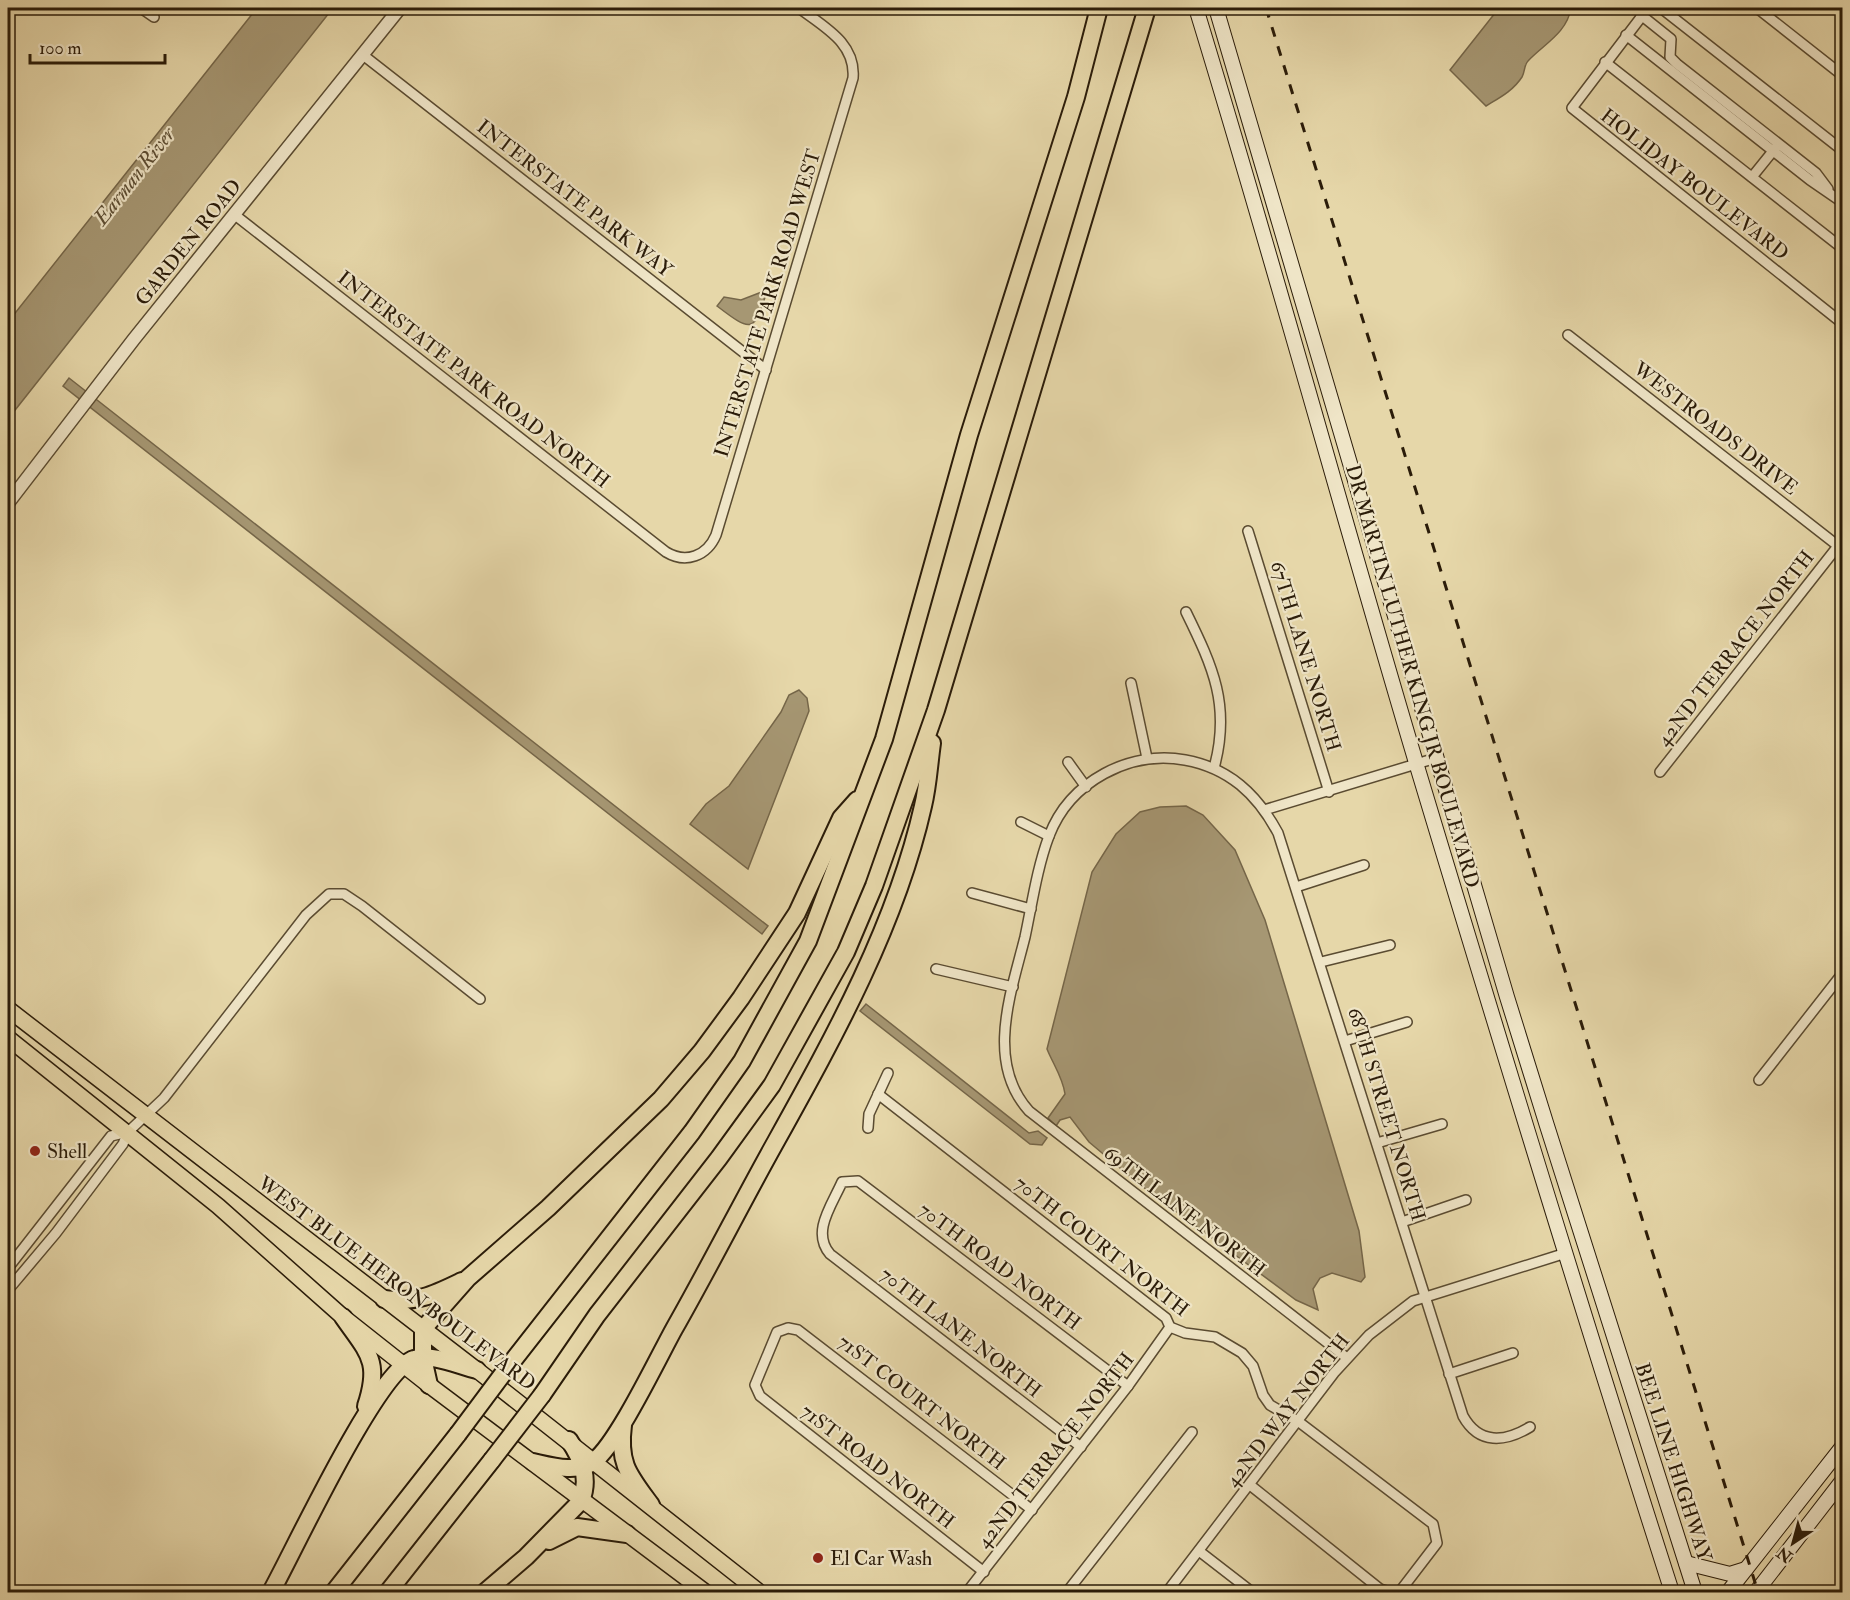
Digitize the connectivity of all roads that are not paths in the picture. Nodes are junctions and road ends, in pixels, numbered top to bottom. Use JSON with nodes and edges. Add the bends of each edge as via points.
{"nodes":[{"id":1,"x":141,"y":8,"type":"edge"},
{"id":2,"x":400,"y":8,"type":"edge"},
{"id":3,"x":799,"y":8,"type":"edge"},
{"id":4,"x":1099,"y":8,"type":"edge"},
{"id":5,"x":1147,"y":8,"type":"edge"},
{"id":6,"x":1196,"y":8,"type":"edge"},
{"id":7,"x":1216,"y":8,"type":"edge"},
{"id":8,"x":1661,"y":8,"type":"edge"},
{"id":9,"x":1757,"y":8,"type":"edge"},
{"id":10,"x":1644,"y":11,"type":"edge"},
{"id":11,"x":154,"y":17,"type":"dead end"},
{"id":12,"x":1202,"y":27,"type":"junction"},
{"id":13,"x":1626,"y":35,"type":"junction"},
{"id":14,"x":363,"y":55,"type":"junction"},
{"id":15,"x":1605,"y":62,"type":"junction"},
{"id":16,"x":1842,"y":75,"type":"edge"},
{"id":17,"x":1259,"y":147,"type":"junction"},
{"id":18,"x":1776,"y":147,"type":"junction"},
{"id":19,"x":1842,"y":150,"type":"edge"},
{"id":20,"x":1752,"y":177,"type":"junction"},
{"id":21,"x":1842,"y":202,"type":"edge"},
{"id":22,"x":235,"y":215,"type":"junction"},
{"id":23,"x":1842,"y":248,"type":"edge"},
{"id":24,"x":1841,"y":318,"type":"edge"},
{"id":25,"x":1568,"y":335,"type":"dead end"},
{"id":26,"x":766,"y":370,"type":"junction"},
{"id":27,"x":8,"y":503,"type":"edge"},
{"id":28,"x":1248,"y":531,"type":"dead end"},
{"id":29,"x":1840,"y":548,"type":"edge"},
{"id":30,"x":695,"y":556,"type":"joint"},
{"id":31,"x":1186,"y":612,"type":"dead end"},
{"id":32,"x":1131,"y":683,"type":"dead end"},
{"id":33,"x":936,"y":710,"type":"junction"},
{"id":34,"x":1147,"y":758,"type":"junction"},
{"id":35,"x":1436,"y":758,"type":"junction"},
{"id":36,"x":1068,"y":762,"type":"dead end"},
{"id":37,"x":1417,"y":765,"type":"junction"},
{"id":38,"x":1214,"y":768,"type":"junction"},
{"id":39,"x":1660,"y":772,"type":"dead end"},
{"id":40,"x":1086,"y":787,"type":"junction"},
{"id":41,"x":864,"y":792,"type":"junction"},
{"id":42,"x":1329,"y":792,"type":"junction"},
{"id":43,"x":1264,"y":810,"type":"junction"},
{"id":44,"x":1021,"y":822,"type":"dead end"},
{"id":45,"x":1049,"y":836,"type":"junction"},
{"id":46,"x":1364,"y":865,"type":"dead end"},
{"id":47,"x":1296,"y":887,"type":"junction"},
{"id":48,"x":972,"y":893,"type":"dead end"},
{"id":49,"x":1031,"y":909,"type":"junction"},
{"id":50,"x":1390,"y":945,"type":"dead end"},
{"id":51,"x":1321,"y":962,"type":"junction"},
{"id":52,"x":936,"y":969,"type":"dead end"},
{"id":53,"x":1842,"y":974,"type":"edge"},
{"id":54,"x":1013,"y":987,"type":"junction"},
{"id":55,"x":480,"y":999,"type":"dead end"},
{"id":56,"x":8,"y":1010,"type":"edge"},
{"id":57,"x":1407,"y":1022,"type":"dead end"},
{"id":58,"x":8,"y":1038,"type":"edge"},
{"id":59,"x":1345,"y":1041,"type":"junction"},
{"id":60,"x":888,"y":1073,"type":"dead end"},
{"id":61,"x":1759,"y":1080,"type":"dead end"},
{"id":62,"x":1010,"y":1083,"type":"joint"},
{"id":63,"x":878,"y":1094,"type":"junction"},
{"id":64,"x":145,"y":1117,"type":"junction"},
{"id":65,"x":1442,"y":1124,"type":"dead end"},
{"id":66,"x":868,"y":1128,"type":"dead end"},
{"id":67,"x":128,"y":1132,"type":"junction"},
{"id":68,"x":1377,"y":1143,"type":"junction"},
{"id":69,"x":1466,"y":1200,"type":"dead end"},
{"id":70,"x":1402,"y":1222,"type":"junction"},
{"id":71,"x":823,"y":1243,"type":"joint"},
{"id":72,"x":1566,"y":1253,"type":"junction"},
{"id":73,"x":8,"y":1268,"type":"edge"},
{"id":74,"x":468,"y":1278,"type":"junction"},
{"id":75,"x":8,"y":1290,"type":"edge"},
{"id":76,"x":1425,"y":1297,"type":"junction"},
{"id":77,"x":384,"y":1299,"type":"junction"},
{"id":78,"x":343,"y":1317,"type":"junction"},
{"id":79,"x":1170,"y":1327,"type":"junction"},
{"id":80,"x":423,"y":1329,"type":"junction"},
{"id":81,"x":1615,"y":1343,"type":"joint"},
{"id":82,"x":1513,"y":1353,"type":"dead end"},
{"id":83,"x":423,"y":1358,"type":"junction"},
{"id":84,"x":1347,"y":1358,"type":"junction"},
{"id":85,"x":403,"y":1366,"type":"junction"},
{"id":86,"x":477,"y":1370,"type":"junction"},
{"id":87,"x":1449,"y":1374,"type":"junction"},
{"id":88,"x":429,"y":1384,"type":"junction"},
{"id":89,"x":755,"y":1385,"type":"joint"},
{"id":90,"x":1128,"y":1386,"type":"junction"},
{"id":91,"x":624,"y":1419,"type":"junction"},
{"id":92,"x":1299,"y":1422,"type":"junction"},
{"id":93,"x":1530,"y":1427,"type":"dead end"},
{"id":94,"x":357,"y":1432,"type":"junction"},
{"id":95,"x":1192,"y":1432,"type":"dead end"},
{"id":96,"x":569,"y":1440,"type":"joint"},
{"id":97,"x":1842,"y":1447,"type":"edge"},
{"id":98,"x":1081,"y":1448,"type":"junction"},
{"id":99,"x":532,"y":1462,"type":"junction"},
{"id":100,"x":589,"y":1464,"type":"junction"},
{"id":101,"x":1842,"y":1481,"type":"edge"},
{"id":102,"x":1250,"y":1485,"type":"junction"},
{"id":103,"x":581,"y":1501,"type":"junction"},
{"id":104,"x":651,"y":1505,"type":"junction"},
{"id":105,"x":1032,"y":1510,"type":"junction"},
{"id":106,"x":627,"y":1534,"type":"junction"},
{"id":107,"x":1199,"y":1551,"type":"junction"},
{"id":108,"x":526,"y":1557,"type":"junction"},
{"id":109,"x":1686,"y":1563,"type":"junction"},
{"id":110,"x":1746,"y":1569,"type":"junction"},
{"id":111,"x":984,"y":1572,"type":"junction"},
{"id":112,"x":8,"y":1588,"type":"edge"},
{"id":113,"x":14,"y":1593,"type":"edge"},
{"id":114,"x":271,"y":1593,"type":"edge"},
{"id":115,"x":334,"y":1593,"type":"edge"},
{"id":116,"x":388,"y":1593,"type":"edge"},
{"id":117,"x":485,"y":1593,"type":"edge"},
{"id":118,"x":705,"y":1593,"type":"edge"},
{"id":119,"x":759,"y":1593,"type":"edge"},
{"id":120,"x":967,"y":1593,"type":"edge"},
{"id":121,"x":1067,"y":1593,"type":"edge"},
{"id":122,"x":1167,"y":1593,"type":"edge"},
{"id":123,"x":1252,"y":1593,"type":"edge"},
{"id":124,"x":1391,"y":1593,"type":"edge"},
{"id":125,"x":1672,"y":1593,"type":"edge"},
{"id":126,"x":1695,"y":1593,"type":"edge"},
{"id":127,"x":1728,"y":1593,"type":"edge"},
{"id":128,"x":1756,"y":1593,"type":"edge"}],
"edges":[{"from":1,"to":11,"type":"street"},
{"from":2,"to":14,"type":"street","name":"GARDEN ROAD"},
{"from":3,"to":26,"type":"street","name":"INTERSTATE PARK ROAD WEST","via":[[837,37],[848,51],[853,78]]},
{"from":4,"to":41,"type":"highway","via":[[1076,97],[969,435],[884,739]]},
{"from":5,"to":33,"type":"highway"},
{"from":6,"to":12,"type":"main road","name":"DR MARTIN LUTHER KING JR BOULEVARD"},
{"from":7,"to":17,"type":"main road","name":"DR MARTIN LUTHER KING JR BOULEVARD"},
{"from":8,"to":19,"type":"street"},
{"from":9,"to":16,"type":"street"},
{"from":10,"to":13,"type":"street"},
{"from":10,"to":18,"type":"street","via":[[1671,39],[1670,57]]},
{"from":12,"to":17,"type":"main road","via":[[1217,45],[1244,139]]},
{"from":12,"to":37,"type":"main road","name":"DR MARTIN LUTHER KING JR BOULEVARD"},
{"from":13,"to":15,"type":"street"},
{"from":13,"to":18,"type":"street"},
{"from":14,"to":22,"type":"street","name":"GARDEN ROAD"},
{"from":14,"to":26,"type":"street","name":"INTERSTATE PARK WAY"},
{"from":15,"to":20,"type":"street"},
{"from":15,"to":24,"type":"street","name":"HOLIDAY BOULEVARD","via":[[1577,98],[1572,108],[1576,114]]},
{"from":17,"to":35,"type":"main road","name":"DR MARTIN LUTHER KING JR BOULEVARD"},
{"from":18,"to":20,"type":"street"},
{"from":18,"to":21,"type":"street"},
{"from":20,"to":23,"type":"street"},
{"from":22,"to":27,"type":"street","name":"GARDEN ROAD"},
{"from":22,"to":30,"type":"street","name":"INTERSTATE PARK ROAD NORTH","via":[[666,552],[677,557]]},
{"from":25,"to":29,"type":"street","name":"WESTROADS DRIVE"},
{"from":26,"to":30,"type":"street","name":"INTERSTATE PARK ROAD WEST","via":[[716,535],[706,550]]},
{"from":28,"to":42,"type":"street","name":"67TH LANE NORTH"},
{"from":29,"to":39,"type":"street","name":"42ND TERRACE NORTH"},
{"from":31,"to":38,"type":"street","via":[[1218,694],[1222,734]]},
{"from":32,"to":34,"type":"street"},
{"from":33,"to":91,"type":"highway","via":[[923,806],[895,896],[858,986],[819,1065]]},
{"from":33,"to":116,"type":"highway","bridge":true,"via":[[874,886],[846,952],[772,1084],[597,1315],[542,1395]]},
{"from":34,"to":38,"type":"street","name":"68TH STREET NORTH","via":[[1176,758]]},
{"from":34,"to":40,"type":"street","name":"68TH STREET NORTH","via":[[1119,765]]},
{"from":35,"to":37,"type":"street"},
{"from":35,"to":81,"type":"main road","name":"DR MARTIN LUTHER KING JR BOULEVARD"},
{"from":36,"to":40,"type":"street"},
{"from":37,"to":42,"type":"street"},
{"from":37,"to":72,"type":"main road","name":"DR MARTIN LUTHER KING JR BOULEVARD"},
{"from":38,"to":43,"type":"street","name":"68TH STREET NORTH","via":[[1236,779]]},
{"from":40,"to":45,"type":"street","name":"68TH STREET NORTH","via":[[1063,812]]},
{"from":41,"to":74,"type":"highway","via":[[841,818],[796,913],[702,1052],[661,1099],[548,1208]]},
{"from":41,"to":115,"type":"highway","bridge":true,"via":[[808,941],[742,1060],[692,1132]]},
{"from":42,"to":43,"type":"street"},
{"from":43,"to":47,"type":"street","name":"68TH STREET NORTH","via":[[1278,833]]},
{"from":44,"to":45,"type":"street"},
{"from":45,"to":49,"type":"street","name":"68TH STREET NORTH"},
{"from":46,"to":47,"type":"street"},
{"from":47,"to":51,"type":"street","name":"68TH STREET NORTH"},
{"from":48,"to":49,"type":"street"},
{"from":49,"to":54,"type":"street","name":"68TH STREET NORTH"},
{"from":50,"to":51,"type":"street"},
{"from":51,"to":59,"type":"street","name":"68TH STREET NORTH"},
{"from":52,"to":54,"type":"street"},
{"from":53,"to":61,"type":"street"},
{"from":54,"to":62,"type":"street","name":"68TH STREET NORTH","via":[[1004,1046]]},
{"from":55,"to":64,"type":"street","via":[[362,906],[344,894],[329,894],[306,915],[164,1098]]},
{"from":56,"to":64,"type":"main road","name":"WEST BLUE HERON BOULEVARD"},
{"from":57,"to":59,"type":"street"},
{"from":58,"to":67,"type":"main road"},
{"from":59,"to":68,"type":"street","name":"68TH STREET NORTH"},
{"from":60,"to":63,"type":"street"},
{"from":62,"to":84,"type":"street","name":"69TH LANE NORTH","via":[[1036,1117]]},
{"from":63,"to":66,"type":"street"},
{"from":63,"to":79,"type":"street","name":"70TH COURT NORTH","via":[[1166,1318]]},
{"from":64,"to":67,"type":"street"},
{"from":64,"to":77,"type":"main road","name":"WEST BLUE HERON BOULEVARD"},
{"from":65,"to":68,"type":"street"},
{"from":67,"to":73,"type":"street","via":[[111,1136]]},
{"from":67,"to":75,"type":"street","via":[[56,1233]]},
{"from":67,"to":78,"type":"main road"},
{"from":68,"to":70,"type":"street","name":"68TH STREET NORTH"},
{"from":69,"to":70,"type":"street"},
{"from":70,"to":76,"type":"street","name":"68TH STREET NORTH"},
{"from":71,"to":90,"type":"street","name":"70TH ROAD NORTH","via":[[822,1226],[842,1182],[858,1181]]},
{"from":71,"to":98,"type":"street","name":"70TH LANE NORTH","via":[[831,1254]]},
{"from":72,"to":76,"type":"street","name":"42ND WAY NORTH"},
{"from":72,"to":125,"type":"main road","name":"DR MARTIN LUTHER KING JR BOULEVARD"},
{"from":74,"to":77,"type":"highway","via":[[428,1297],[412,1301]]},
{"from":74,"to":80,"type":"highway"},
{"from":76,"to":84,"type":"street","name":"42ND WAY NORTH","via":[[1389,1317]]},
{"from":76,"to":87,"type":"street","name":"68TH STREET NORTH"},
{"from":77,"to":80,"type":"main road","name":"WEST BLUE HERON BOULEVARD"},
{"from":78,"to":85,"type":"main road"},
{"from":78,"to":94,"type":"highway","via":[[374,1367]]},
{"from":79,"to":90,"type":"street","name":"42ND TERRACE NORTH"},
{"from":79,"to":92,"type":"street","name":"70TH COURT NORTH","via":[[1215,1337],[1242,1353],[1253,1366],[1270,1405]]},
{"from":80,"to":83,"type":"highway"},
{"from":80,"to":86,"type":"main road","name":"WEST BLUE HERON BOULEVARD"},
{"from":81,"to":109,"type":"main road","name":"BEE LINE HIGHWAY"},
{"from":82,"to":87,"type":"street"},
{"from":83,"to":85,"type":"highway","via":[[412,1359]]},
{"from":83,"to":86,"type":"highway"},
{"from":83,"to":88,"type":"highway"},
{"from":84,"to":92,"type":"street","name":"42ND WAY NORTH"},
{"from":85,"to":88,"type":"main road"},
{"from":85,"to":94,"type":"highway","via":[[386,1384]]},
{"from":86,"to":96,"type":"main road","name":"WEST BLUE HERON BOULEVARD"},
{"from":87,"to":93,"type":"street","name":"68TH STREET NORTH","via":[[1463,1416],[1473,1430],[1498,1439],[1512,1437]]},
{"from":88,"to":99,"type":"main road"},
{"from":89,"to":105,"type":"street","name":"71ST COURT NORTH","via":[[777,1332],[798,1330]]},
{"from":89,"to":111,"type":"street","name":"71ST ROAD NORTH","via":[[760,1396]]},
{"from":90,"to":98,"type":"street","name":"42ND TERRACE NORTH"},
{"from":91,"to":100,"type":"highway"},
{"from":91,"to":104,"type":"highway","via":[[620,1449]]},
{"from":92,"to":102,"type":"street","name":"42ND WAY NORTH"},
{"from":92,"to":124,"type":"street","name":"70TH COURT NORTH","via":[[1436,1530],[1437,1544],[1401,1590]]},
{"from":94,"to":114,"type":"highway"},
{"from":95,"to":121,"type":"street"},
{"from":96,"to":100,"type":"highway"},
{"from":97,"to":110,"type":"main road"},
{"from":98,"to":105,"type":"street","name":"42ND TERRACE NORTH"},
{"from":99,"to":100,"type":"highway","via":[[557,1468]]},
{"from":99,"to":103,"type":"main road"},
{"from":100,"to":103,"type":"highway"},
{"from":100,"to":104,"type":"main road"},
{"from":101,"to":128,"type":"main road"},
{"from":102,"to":107,"type":"street","name":"42ND WAY NORTH"},
{"from":102,"to":124,"type":"street","via":[[1380,1589]]},
{"from":103,"to":106,"type":"main road"},
{"from":103,"to":108,"type":"highway"},
{"from":104,"to":119,"type":"main road"},
{"from":105,"to":111,"type":"street","name":"42ND TERRACE NORTH"},
{"from":106,"to":108,"type":"highway","via":[[578,1527],[556,1536]]},
{"from":106,"to":118,"type":"main road"},
{"from":107,"to":122,"type":"street","name":"42ND WAY NORTH"},
{"from":107,"to":123,"type":"street"},
{"from":108,"to":117,"type":"highway"},
{"from":109,"to":110,"type":"main road","via":[[1730,1574]]},
{"from":109,"to":126,"type":"main road","name":"BEE LINE HIGHWAY"},
{"from":110,"to":127,"type":"main road"},
{"from":111,"to":120,"type":"street","name":"42ND TERRACE NORTH"},
{"from":112,"to":113,"type":"street"}]}
